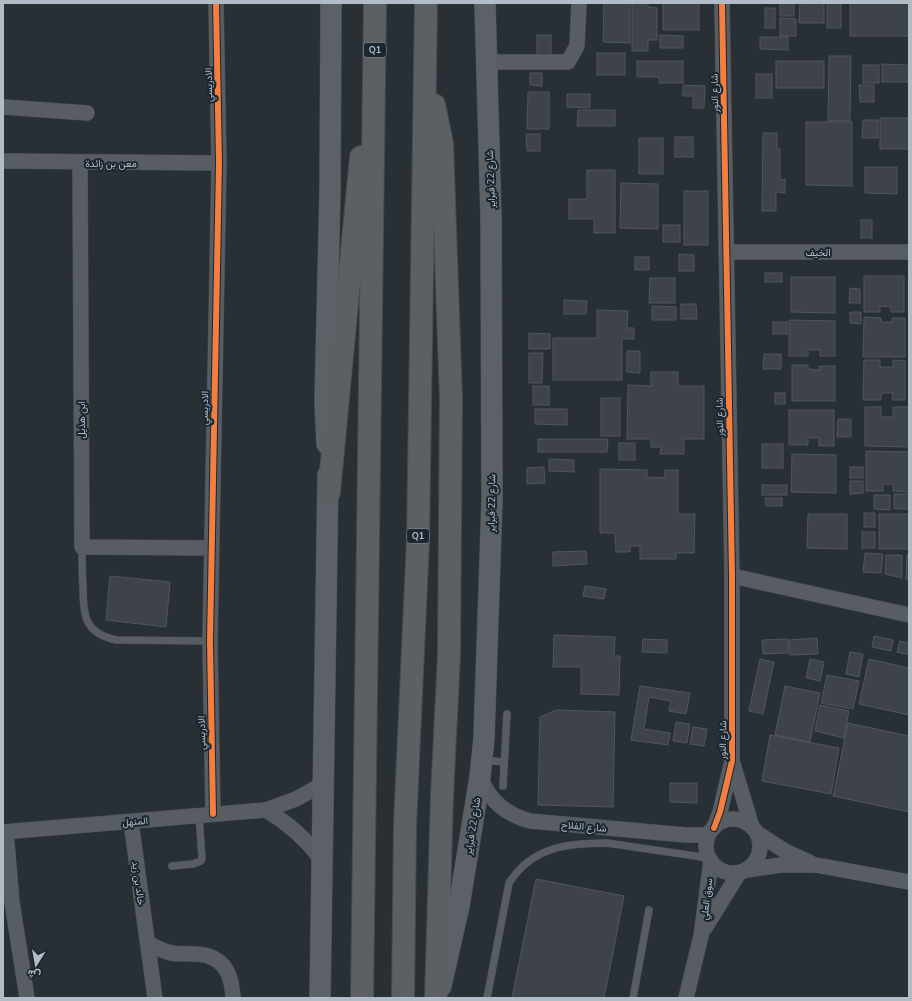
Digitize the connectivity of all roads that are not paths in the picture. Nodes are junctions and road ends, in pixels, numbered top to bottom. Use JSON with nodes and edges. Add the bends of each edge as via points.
{"nodes":[{"id":1,"x":216,"y":3,"type":"edge"},
{"id":2,"x":331,"y":3,"type":"edge"},
{"id":3,"x":375,"y":3,"type":"edge"},
{"id":4,"x":426,"y":3,"type":"edge"},
{"id":5,"x":485,"y":3,"type":"edge"},
{"id":6,"x":579,"y":3,"type":"edge"},
{"id":7,"x":722,"y":3,"type":"edge"},
{"id":8,"x":487,"y":62,"type":"junction"},
{"id":9,"x":425,"y":75,"type":"junction"},
{"id":10,"x":374,"y":97,"type":"junction"},
{"id":11,"x":3,"y":107,"type":"edge"},
{"id":12,"x":87,"y":113,"type":"dead end"},
{"id":13,"x":3,"y":161,"type":"edge"},
{"id":14,"x":80,"y":163,"type":"junction"},
{"id":15,"x":219,"y":164,"type":"junction"},
{"id":16,"x":726,"y":252,"type":"junction"},
{"id":17,"x":909,"y":252,"type":"edge"},
{"id":18,"x":329,"y":492,"type":"junction"},
{"id":19,"x":82,"y":547,"type":"junction"},
{"id":20,"x":211,"y":548,"type":"junction"},
{"id":21,"x":732,"y":576,"type":"junction"},
{"id":22,"x":909,"y":615,"type":"edge"},
{"id":23,"x":210,"y":641,"type":"junction"},
{"id":24,"x":507,"y":714,"type":"dead end"},
{"id":25,"x":732,"y":761,"type":"junction"},
{"id":26,"x":504,"y":762,"type":"junction"},
{"id":27,"x":481,"y":769,"type":"junction"},
{"id":28,"x":323,"y":784,"type":"junction"},
{"id":29,"x":503,"y":786,"type":"dead end"},
{"id":30,"x":266,"y":810,"type":"junction"},
{"id":31,"x":206,"y":815,"type":"junction"},
{"id":32,"x":131,"y":822,"type":"junction"},
{"id":33,"x":754,"y":830,"type":"junction"},
{"id":34,"x":711,"y":831,"type":"junction"},
{"id":35,"x":4,"y":832,"type":"edge"},
{"id":36,"x":321,"y":859,"type":"junction"},
{"id":37,"x":710,"y":860,"type":"junction"},
{"id":38,"x":816,"y":865,"type":"junction"},
{"id":39,"x":172,"y":866,"type":"dead end"},
{"id":40,"x":743,"y":871,"type":"junction"},
{"id":41,"x":909,"y":882,"type":"edge"},
{"id":42,"x":649,"y":910,"type":"dead end"},
{"id":43,"x":701,"y":936,"type":"junction"},
{"id":44,"x":148,"y":943,"type":"junction"},
{"id":45,"x":27,"y":998,"type":"edge"},
{"id":46,"x":154,"y":998,"type":"edge"},
{"id":47,"x":233,"y":998,"type":"edge"},
{"id":48,"x":320,"y":998,"type":"edge"},
{"id":49,"x":362,"y":998,"type":"edge"},
{"id":50,"x":403,"y":998,"type":"edge"},
{"id":51,"x":437,"y":998,"type":"edge"},
{"id":52,"x":487,"y":998,"type":"edge"},
{"id":53,"x":633,"y":998,"type":"edge"},
{"id":54,"x":686,"y":998,"type":"edge"}],
"edges":[{"from":1,"to":15,"type":"street","name":"الادريسي"},
{"from":2,"to":18,"type":"main road","via":[[325,402]]},
{"from":3,"to":10,"type":"highway","number":"Q1"},
{"from":4,"to":9,"type":"highway","number":"Q1"},
{"from":5,"to":8,"type":"main road","name":"شارع 22 فبراير"},
{"from":6,"to":8,"type":"street","via":[[577,46],[568,62]]},
{"from":7,"to":16,"type":"street","name":"شارع النور"},
{"from":8,"to":27,"type":"main road","name":"شارع 22 فبراير","via":[[491,225],[492,500]]},
{"from":9,"to":50,"type":"highway","number":"Q1","via":[[418,540],[405,825]]},
{"from":9,"to":51,"type":"highway","via":[[442,144],[451,398],[449,655],[442,796]]},
{"from":10,"to":18,"type":"highway","via":[[358,181]]},
{"from":10,"to":49,"type":"highway","number":"Q1"},
{"from":11,"to":12,"type":"street"},
{"from":13,"to":14,"type":"street","name":"معن بن زائدة"},
{"from":14,"to":15,"type":"street","name":"معن بن زائدة"},
{"from":14,"to":19,"type":"street","name":"ابن هذيل"},
{"from":15,"to":20,"type":"street","name":"الادريسي"},
{"from":16,"to":17,"type":"street","name":"الخيف"},
{"from":16,"to":21,"type":"street","name":"شارع النور"},
{"from":18,"to":28,"type":"main road"},
{"from":19,"to":20,"type":"street"},
{"from":19,"to":23,"type":"lane","via":[[83,612],[96,632],[106,638],[117,640]]},
{"from":20,"to":23,"type":"street","name":"الادريسي"},
{"from":21,"to":22,"type":"street"},
{"from":21,"to":25,"type":"street","name":"شارع النور"},
{"from":23,"to":31,"type":"street","name":"الادريسي"},
{"from":24,"to":26,"type":"lane"},
{"from":25,"to":33,"type":"street","name":"شارع النور"},
{"from":25,"to":34,"type":"street","name":"شارع النور","via":[[720,812]]},
{"from":26,"to":27,"type":"lane"},
{"from":26,"to":29,"type":"lane"},
{"from":27,"to":34,"type":"street","name":"شارع الفلاح","via":[[486,790],[494,801],[504,811],[530,821],[686,835]]},
{"from":27,"to":51,"type":"main road","name":"شارع 22 فبراير","via":[[459,906],[448,961]]},
{"from":28,"to":30,"type":"street","name":"المنهل","via":[[296,799]]},
{"from":28,"to":36,"type":"main road"},
{"from":30,"to":31,"type":"street","name":"المنهل"},
{"from":30,"to":36,"type":"street","via":[[302,837]]},
{"from":31,"to":32,"type":"street","name":"المنهل"},
{"from":31,"to":39,"type":"lane","via":[[201,861]]},
{"from":32,"to":35,"type":"street","name":"المنهل"},
{"from":32,"to":44,"type":"street","name":"خالد بن زيد"},
{"from":33,"to":34,"type":"street","via":[[737,820],[720,823]]},
{"from":33,"to":38,"type":"street","via":[[785,851]]},
{"from":33,"to":40,"type":"street","via":[[760,843],[759,854],[754,863]]},
{"from":34,"to":37,"type":"street","via":[[706,850]]},
{"from":35,"to":45,"type":"street"},
{"from":36,"to":48,"type":"main road"},
{"from":37,"to":40,"type":"street","via":[[723,871]]},
{"from":37,"to":43,"type":"street","name":"سوق العلي"},
{"from":37,"to":52,"type":"lane","via":[[607,844],[590,844],[559,848],[529,860],[517,870],[509,883]]},
{"from":38,"to":40,"type":"street","via":[[781,865]]},
{"from":38,"to":41,"type":"street"},
{"from":40,"to":43,"type":"street","name":"سوق العلي"},
{"from":42,"to":53,"type":"lane"},
{"from":43,"to":54,"type":"street","name":"سوق العلي"},
{"from":44,"to":46,"type":"street","name":"خالد بن زيد"},
{"from":44,"to":47,"type":"street","via":[[170,953],[208,955],[219,961],[227,969],[232,980]]}]}
